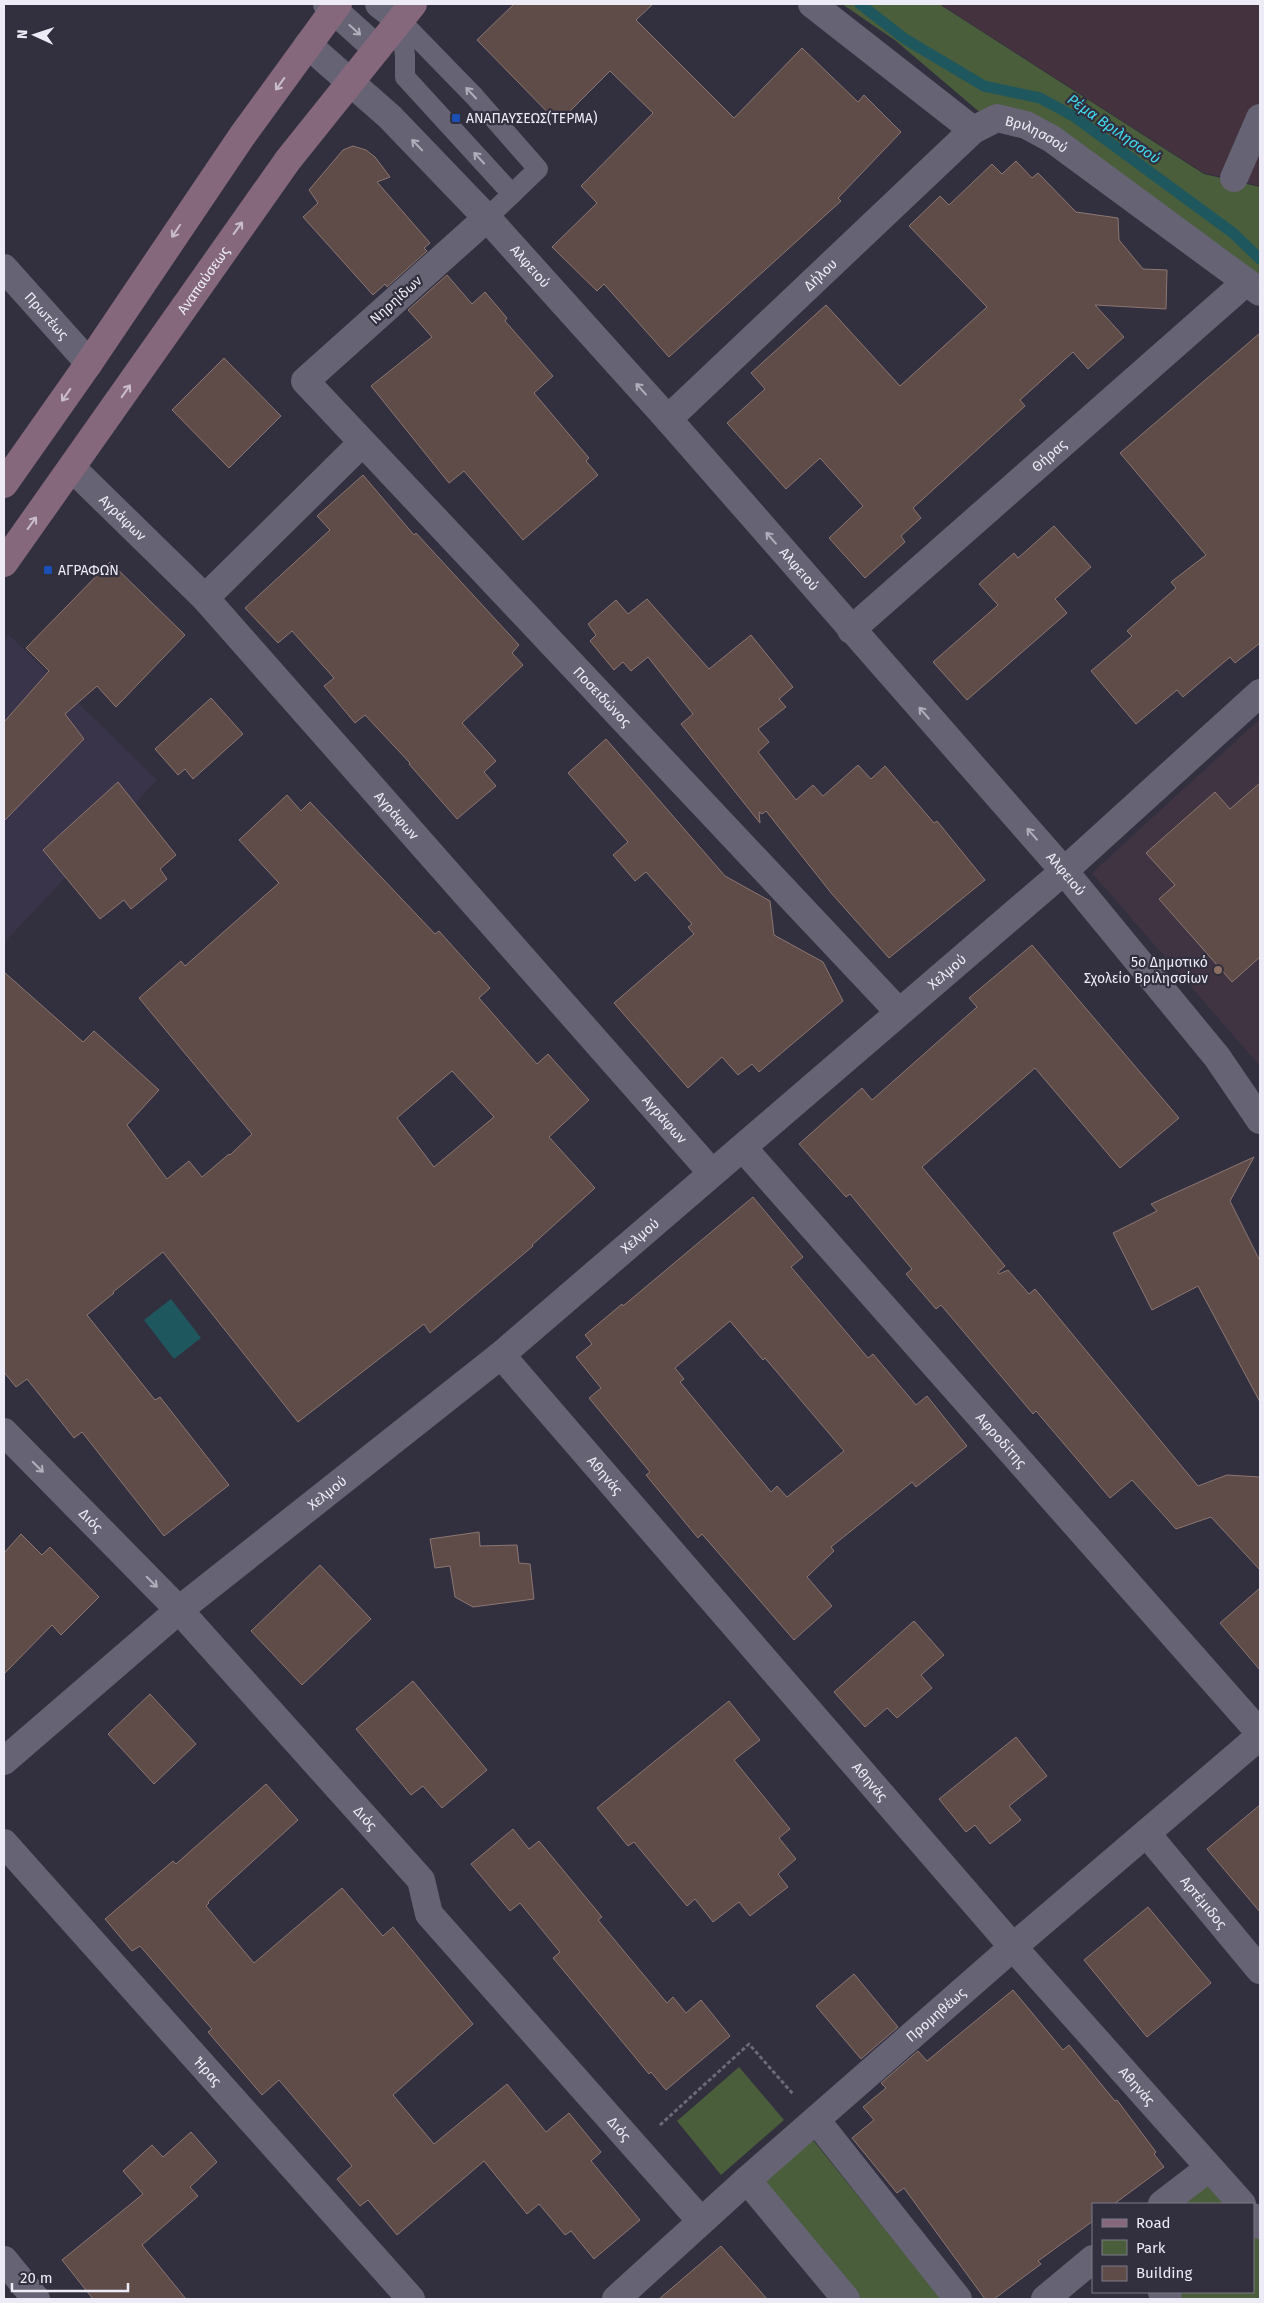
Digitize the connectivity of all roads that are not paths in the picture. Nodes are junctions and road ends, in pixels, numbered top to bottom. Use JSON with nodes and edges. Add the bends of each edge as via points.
{"nodes":[{"id":1,"x":812,"y":4,"type":"edge"},
{"id":2,"x":333,"y":6,"type":"edge"},
{"id":3,"x":398,"y":9,"type":"edge"},
{"id":4,"x":308,"y":45,"type":"junction"},
{"id":5,"x":376,"y":49,"type":"junction"},
{"id":6,"x":351,"y":81,"type":"junction"},
{"id":7,"x":1260,"y":118,"type":"edge"},
{"id":8,"x":973,"y":130,"type":"junction"},
{"id":9,"x":1234,"y":178,"type":"dead end"},
{"id":10,"x":512,"y":194,"type":"junction"},
{"id":11,"x":487,"y":218,"type":"junction"},
{"id":12,"x":4,"y":268,"type":"edge"},
{"id":13,"x":1253,"y":287,"type":"edge"},
{"id":14,"x":89,"y":363,"type":"junction"},
{"id":15,"x":305,"y":381,"type":"joint"},
{"id":16,"x":668,"y":419,"type":"junction"},
{"id":17,"x":362,"y":443,"type":"junction"},
{"id":18,"x":72,"y":468,"type":"junction"},
{"id":19,"x":4,"y":484,"type":"edge"},
{"id":20,"x":4,"y":563,"type":"edge"},
{"id":21,"x":205,"y":598,"type":"junction"},
{"id":22,"x":851,"y":630,"type":"junction"},
{"id":23,"x":1260,"y":692,"type":"edge"},
{"id":24,"x":1064,"y":871,"type":"junction"},
{"id":25,"x":899,"y":1012,"type":"junction"},
{"id":26,"x":1260,"y":1120,"type":"edge"},
{"id":27,"x":744,"y":1148,"type":"junction"},
{"id":28,"x":712,"y":1173,"type":"junction"},
{"id":29,"x":501,"y":1355,"type":"junction"},
{"id":30,"x":4,"y":1432,"type":"edge"},
{"id":31,"x":179,"y":1610,"type":"junction"},
{"id":32,"x":1260,"y":1734,"type":"edge"},
{"id":33,"x":4,"y":1760,"type":"edge"},
{"id":34,"x":1147,"y":1834,"type":"junction"},
{"id":35,"x":4,"y":1843,"type":"edge"},
{"id":36,"x":1013,"y":1946,"type":"junction"},
{"id":37,"x":1260,"y":1970,"type":"edge"},
{"id":38,"x":816,"y":2120,"type":"junction"},
{"id":39,"x":1209,"y":2168,"type":"junction"},
{"id":40,"x":747,"y":2180,"type":"junction"},
{"id":41,"x":1163,"y":2203,"type":"edge"},
{"id":42,"x":1241,"y":2203,"type":"edge"},
{"id":43,"x":702,"y":2221,"type":"junction"},
{"id":44,"x":4,"y":2260,"type":"edge"},
{"id":45,"x":1092,"y":2260,"type":"edge"},
{"id":46,"x":36,"y":2299,"type":"edge"},
{"id":47,"x":411,"y":2299,"type":"edge"},
{"id":48,"x":616,"y":2299,"type":"edge"},
{"id":49,"x":846,"y":2299,"type":"edge"},
{"id":50,"x":958,"y":2299,"type":"edge"},
{"id":51,"x":1045,"y":2299,"type":"edge"}],
"edges":[{"from":1,"to":8,"type":"street"},
{"from":2,"to":4,"type":"main road"},
{"from":2,"to":5,"type":"street","one_way":true},
{"from":3,"to":5,"type":"main road","name":"Αναπαύσεως"},
{"from":10,"to":3,"type":"lane","one_way":true,"via":[[405,77]]},
{"from":10,"to":3,"type":"lane","one_way":true,"via":[[538,169]]},
{"from":4,"to":6,"type":"street","name":"Αλφειού"},
{"from":4,"to":14,"type":"main road","one_way":true,"via":[[194,204]]},
{"from":5,"to":6,"type":"main road","name":"Αναπαύσεως"},
{"from":11,"to":6,"type":"street","name":"Αλφειού","one_way":true},
{"from":18,"to":6,"type":"main road","name":"Αναπαύσεως","one_way":true,"via":[[231,237]]},
{"from":7,"to":9,"type":"street"},
{"from":8,"to":13,"type":"street","name":"Βριλησσού","via":[[996,118],[1038,130]]},
{"from":8,"to":16,"type":"street","name":"Δήλου"},
{"from":10,"to":11,"type":"lane"},
{"from":11,"to":15,"type":"street","name":"Νηρηίδων"},
{"from":16,"to":11,"type":"street","name":"Αλφειού","one_way":true},
{"from":12,"to":14,"type":"street","name":"Πρωτέως"},
{"from":13,"to":22,"type":"street","name":"Θήρας"},
{"from":14,"to":19,"type":"main road","one_way":true},
{"from":15,"to":17,"type":"street","name":"Ποσειδώνος"},
{"from":22,"to":16,"type":"street","name":"Αλφειού","one_way":true},
{"from":17,"to":21,"type":"street"},
{"from":17,"to":25,"type":"street","name":"Ποσειδώνος"},
{"from":20,"to":18,"type":"main road","name":"Αναπαύσεως","one_way":true},
{"from":18,"to":21,"type":"street","name":"Αγράφων"},
{"from":21,"to":28,"type":"street","name":"Αγράφων"},
{"from":24,"to":22,"type":"street","name":"Αλφειού","one_way":true},
{"from":23,"to":24,"type":"street","name":"Χελμού"},
{"from":24,"to":25,"type":"street","name":"Χελμού"},
{"from":24,"to":26,"type":"street","name":"Αλφειού","via":[[1217,1057]]},
{"from":25,"to":27,"type":"street","name":"Χελμού"},
{"from":27,"to":28,"type":"street","name":"Χελμού"},
{"from":27,"to":32,"type":"street","name":"Αφροδίτης"},
{"from":28,"to":29,"type":"street","name":"Χελμού"},
{"from":29,"to":31,"type":"street","name":"Χελμού"},
{"from":29,"to":36,"type":"street","name":"Αθηνάς"},
{"from":30,"to":31,"type":"street","name":"Διός","one_way":true},
{"from":31,"to":33,"type":"street","name":"Χελμού"},
{"from":31,"to":43,"type":"street","name":"Διός","via":[[421,1880],[429,1914]]},
{"from":32,"to":34,"type":"street","name":"Προμηθέως"},
{"from":34,"to":36,"type":"street","name":"Προμηθέως"},
{"from":34,"to":37,"type":"street","name":"Αρτέμιδος"},
{"from":35,"to":47,"type":"street","name":"Ήρας"},
{"from":36,"to":38,"type":"street","name":"Προμηθέως"},
{"from":36,"to":39,"type":"street","name":"Αθηνάς"},
{"from":38,"to":40,"type":"street","name":"Προμηθέως"},
{"from":38,"to":50,"type":"street"},
{"from":39,"to":41,"type":"street"},
{"from":39,"to":42,"type":"street","name":"Αθηνάς"},
{"from":40,"to":43,"type":"street","name":"Προμηθέως"},
{"from":40,"to":49,"type":"street"},
{"from":43,"to":48,"type":"street","name":"Προμηθέως"},
{"from":44,"to":46,"type":"street"},
{"from":45,"to":51,"type":"street"}]}
